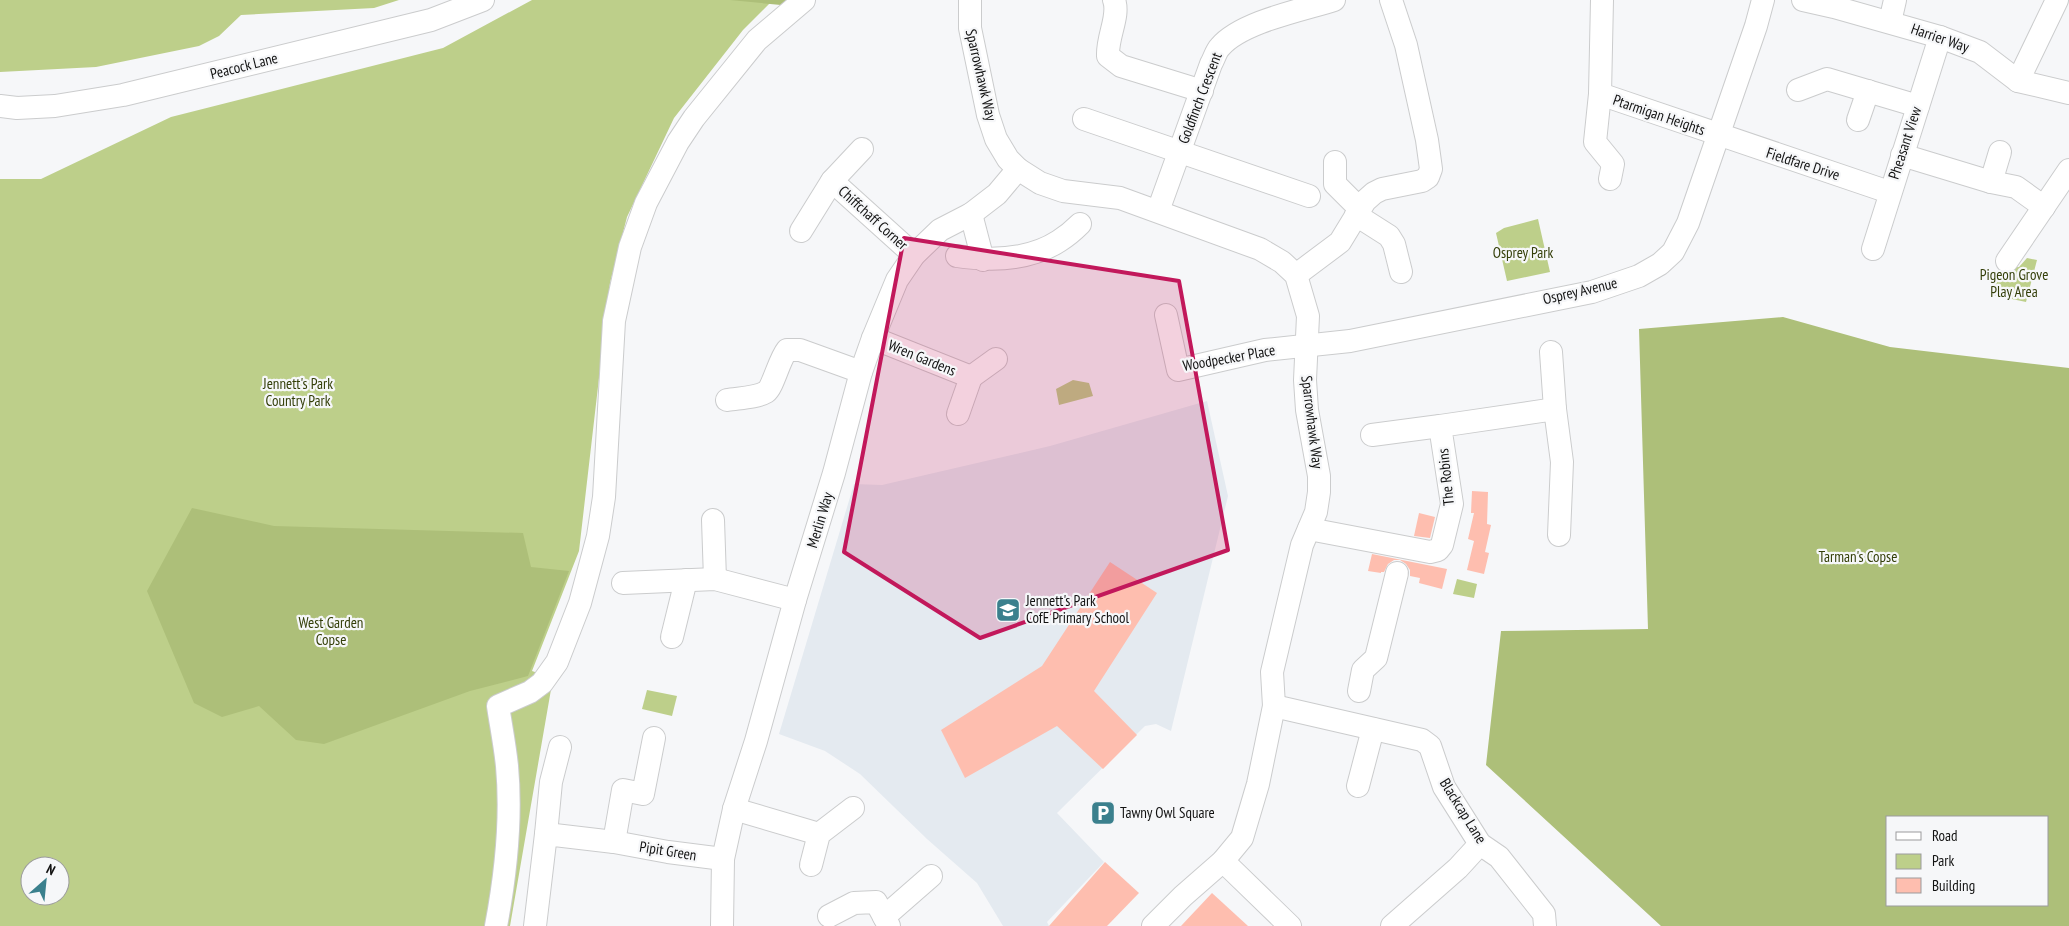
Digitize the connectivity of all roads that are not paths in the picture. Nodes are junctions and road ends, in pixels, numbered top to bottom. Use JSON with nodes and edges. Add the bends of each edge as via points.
{"nodes":[{"id":1,"x":483,"y":0,"type":"edge"},
{"id":2,"x":804,"y":0,"type":"edge"},
{"id":3,"x":1114,"y":0,"type":"edge"},
{"id":4,"x":1392,"y":0,"type":"edge"},
{"id":5,"x":1602,"y":0,"type":"edge"},
{"id":6,"x":1763,"y":0,"type":"edge"},
{"id":7,"x":1803,"y":0,"type":"edge"},
{"id":8,"x":1895,"y":0,"type":"edge"},
{"id":9,"x":2058,"y":0,"type":"edge"},
{"id":10,"x":1324,"y":1,"type":"edge"},
{"id":11,"x":966,"y":6,"type":"edge"},
{"id":12,"x":1890,"y":22,"type":"junction"},
{"id":13,"x":1940,"y":36,"type":"junction"},
{"id":14,"x":2018,"y":81,"type":"junction"},
{"id":15,"x":1798,"y":90,"type":"dead end"},
{"id":16,"x":1202,"y":91,"type":"junction"},
{"id":17,"x":1868,"y":91,"type":"junction"},
{"id":18,"x":2069,"y":93,"type":"edge"},
{"id":19,"x":1600,"y":94,"type":"junction"},
{"id":20,"x":0,"y":106,"type":"edge"},
{"id":21,"x":1918,"y":106,"type":"junction"},
{"id":22,"x":1084,"y":119,"type":"dead end"},
{"id":23,"x":1858,"y":120,"type":"dead end"},
{"id":24,"x":1718,"y":136,"type":"junction"},
{"id":25,"x":862,"y":149,"type":"dead end"},
{"id":26,"x":1179,"y":152,"type":"junction"},
{"id":27,"x":2000,"y":152,"type":"dead end"},
{"id":28,"x":1902,"y":155,"type":"junction"},
{"id":29,"x":1335,"y":162,"type":"dead end"},
{"id":30,"x":1018,"y":169,"type":"junction"},
{"id":31,"x":2069,"y":170,"type":"edge"},
{"id":32,"x":1610,"y":179,"type":"dead end"},
{"id":33,"x":832,"y":181,"type":"junction"},
{"id":34,"x":1991,"y":182,"type":"junction"},
{"id":35,"x":1889,"y":192,"type":"junction"},
{"id":36,"x":1309,"y":196,"type":"dead end"},
{"id":37,"x":2044,"y":207,"type":"junction"},
{"id":38,"x":1158,"y":211,"type":"junction"},
{"id":39,"x":1358,"y":212,"type":"junction"},
{"id":40,"x":971,"y":214,"type":"junction"},
{"id":41,"x":1080,"y":224,"type":"dead end"},
{"id":42,"x":801,"y":231,"type":"dead end"},
{"id":43,"x":1873,"y":249,"type":"dead end"},
{"id":44,"x":914,"y":255,"type":"junction"},
{"id":45,"x":957,"y":256,"type":"dead end"},
{"id":46,"x":983,"y":260,"type":"junction"},
{"id":47,"x":2007,"y":261,"type":"dead end"},
{"id":48,"x":1401,"y":272,"type":"dead end"},
{"id":49,"x":1296,"y":275,"type":"junction"},
{"id":50,"x":1166,"y":315,"type":"dead end"},
{"id":51,"x":873,"y":338,"type":"junction"},
{"id":52,"x":1306,"y":345,"type":"junction"},
{"id":53,"x":1551,"y":352,"type":"dead end"},
{"id":54,"x":996,"y":359,"type":"dead end"},
{"id":55,"x":862,"y":372,"type":"junction"},
{"id":56,"x":971,"y":377,"type":"junction"},
{"id":57,"x":727,"y":400,"type":"dead end"},
{"id":58,"x":1555,"y":409,"type":"junction"},
{"id":59,"x":958,"y":414,"type":"dead end"},
{"id":60,"x":1440,"y":426,"type":"junction"},
{"id":61,"x":1372,"y":435,"type":"dead end"},
{"id":62,"x":713,"y":520,"type":"dead end"},
{"id":63,"x":1309,"y":529,"type":"junction"},
{"id":64,"x":1559,"y":534,"type":"dead end"},
{"id":65,"x":1400,"y":560,"type":"junction"},
{"id":66,"x":715,"y":579,"type":"junction"},
{"id":67,"x":686,"y":580,"type":"junction"},
{"id":68,"x":624,"y":583,"type":"dead end"},
{"id":69,"x":795,"y":600,"type":"junction"},
{"id":70,"x":672,"y":637,"type":"dead end"},
{"id":71,"x":1359,"y":692,"type":"dead end"},
{"id":72,"x":1274,"y":706,"type":"junction"},
{"id":73,"x":1373,"y":729,"type":"junction"},
{"id":74,"x":654,"y":738,"type":"dead end"},
{"id":75,"x":560,"y":747,"type":"dead end"},
{"id":76,"x":1358,"y":786,"type":"dead end"},
{"id":77,"x":853,"y":808,"type":"dead end"},
{"id":78,"x":734,"y":809,"type":"junction"},
{"id":79,"x":818,"y":834,"type":"junction"},
{"id":80,"x":553,"y":835,"type":"junction"},
{"id":81,"x":614,"y":842,"type":"junction"},
{"id":82,"x":1480,"y":844,"type":"junction"},
{"id":83,"x":722,"y":859,"type":"junction"},
{"id":84,"x":1223,"y":861,"type":"junction"},
{"id":85,"x":811,"y":865,"type":"dead end"},
{"id":86,"x":931,"y":876,"type":"dead end"},
{"id":87,"x":829,"y":916,"type":"dead end"},
{"id":88,"x":887,"y":921,"type":"edge"},
{"id":89,"x":496,"y":926,"type":"edge"},
{"id":90,"x":535,"y":926,"type":"edge"},
{"id":91,"x":722,"y":926,"type":"edge"},
{"id":92,"x":1153,"y":926,"type":"edge"},
{"id":93,"x":1290,"y":926,"type":"edge"},
{"id":94,"x":1392,"y":926,"type":"edge"},
{"id":95,"x":1544,"y":926,"type":"edge"}],
"edges":[{"from":1,"to":20,"type":"street","name":"Peacock Lane","via":[[431,20],[123,95],[54,106]]},
{"from":2,"to":89,"type":"street","via":[[757,40],[694,118],[646,203],[630,247],[614,321],[604,497],[598,536],[580,603],[557,662],[542,683],[498,706],[507,766],[509,819]]},
{"from":3,"to":16,"type":"street","via":[[1117,8],[1107,44],[1108,56],[1121,66]]},
{"from":4,"to":39,"type":"street","via":[[1406,45],[1431,169],[1422,181],[1382,188]]},
{"from":5,"to":19,"type":"street","name":"Ptarmigan Heights"},
{"from":6,"to":24,"type":"street","name":"Osprey Avenue"},
{"from":7,"to":12,"type":"street","name":"Harrier Way"},
{"from":8,"to":12,"type":"street"},
{"from":9,"to":14,"type":"street"},
{"from":10,"to":16,"type":"street","name":"Goldfinch Crescent","via":[[1234,35],[1219,48]]},
{"from":11,"to":30,"type":"street","name":"Sparrowhawk Way","via":[[988,115],[996,139]]},
{"from":12,"to":13,"type":"street","name":"Harrier Way"},
{"from":13,"to":14,"type":"street","name":"Harrier Way","via":[[1980,52]]},
{"from":13,"to":21,"type":"street","name":"Pheasant View"},
{"from":14,"to":18,"type":"street","name":"Harrier Way"},
{"from":15,"to":17,"type":"street","via":[[1827,79]]},
{"from":16,"to":26,"type":"street","name":"Goldfinch Crescent"},
{"from":17,"to":21,"type":"street"},
{"from":17,"to":23,"type":"street"},
{"from":19,"to":24,"type":"street","name":"Ptarmigan Heights"},
{"from":19,"to":32,"type":"street","name":"Ptarmigan Heights","via":[[1595,142],[1613,164]]},
{"from":21,"to":28,"type":"street","name":"Pheasant View"},
{"from":22,"to":26,"type":"street"},
{"from":24,"to":35,"type":"street","name":"Fieldfare Drive"},
{"from":24,"to":52,"type":"street","name":"Osprey Avenue","via":[[1688,223],[1673,252],[1650,271],[1592,292],[1350,341]]},
{"from":25,"to":33,"type":"street","name":"Chiffchaff Corner"},
{"from":26,"to":36,"type":"street"},
{"from":26,"to":38,"type":"street","name":"Goldfinch Crescent"},
{"from":27,"to":34,"type":"street"},
{"from":28,"to":34,"type":"street"},
{"from":28,"to":35,"type":"street","name":"Pheasant View"},
{"from":29,"to":39,"type":"street","via":[[1335,184]]},
{"from":30,"to":38,"type":"street","name":"Sparrowhawk Way","via":[[1040,183],[1063,190],[1120,198]]},
{"from":30,"to":40,"type":"street","name":"Merlin Way","via":[[997,194]]},
{"from":31,"to":37,"type":"street"},
{"from":33,"to":42,"type":"street","name":"Chiffchaff Corner"},
{"from":33,"to":44,"type":"street","name":"Chiffchaff Corner"},
{"from":34,"to":37,"type":"street","via":[[2016,187]]},
{"from":35,"to":43,"type":"street","name":"Pheasant View"},
{"from":37,"to":47,"type":"street"},
{"from":38,"to":49,"type":"street","name":"Sparrowhawk Way","via":[[1260,249]]},
{"from":39,"to":48,"type":"street","via":[[1394,244]]},
{"from":39,"to":49,"type":"street","via":[[1340,242]]},
{"from":40,"to":44,"type":"street","name":"Merlin Way","via":[[940,230]]},
{"from":40,"to":46,"type":"street"},
{"from":41,"to":46,"type":"street","via":[[1059,242],[1028,255]]},
{"from":44,"to":51,"type":"street","name":"Merlin Way","via":[[897,280]]},
{"from":45,"to":46,"type":"street"},
{"from":49,"to":52,"type":"street","name":"Sparrowhawk Way","via":[[1308,316]]},
{"from":50,"to":52,"type":"street","name":"Woodpecker Place","via":[[1178,370],[1265,350]]},
{"from":51,"to":55,"type":"street","name":"Merlin Way"},
{"from":51,"to":56,"type":"street","name":"Wren Gardens"},
{"from":52,"to":63,"type":"street","name":"Sparrowhawk Way","via":[[1307,410],[1319,476],[1316,512]]},
{"from":53,"to":58,"type":"street"},
{"from":54,"to":56,"type":"street","name":"Wren Gardens"},
{"from":55,"to":57,"type":"street","via":[[800,350],[786,350],[766,392]]},
{"from":55,"to":69,"type":"street","name":"Merlin Way"},
{"from":56,"to":59,"type":"street"},
{"from":58,"to":60,"type":"street"},
{"from":58,"to":64,"type":"street","via":[[1562,462]]},
{"from":60,"to":61,"type":"street"},
{"from":60,"to":65,"type":"street","name":"The Robins","via":[[1452,504],[1442,545],[1438,550]]},
{"from":62,"to":66,"type":"street"},
{"from":63,"to":65,"type":"street","name":"The Robins"},
{"from":63,"to":72,"type":"street","name":"Sparrowhawk Way","via":[[1272,672]]},
{"from":65,"to":71,"type":"street","via":[[1376,658],[1363,670]]},
{"from":66,"to":67,"type":"street"},
{"from":66,"to":69,"type":"street"},
{"from":67,"to":68,"type":"street"},
{"from":67,"to":70,"type":"street"},
{"from":69,"to":78,"type":"street","name":"Merlin Way"},
{"from":72,"to":73,"type":"street","name":"Blackcap Lane"},
{"from":72,"to":84,"type":"street","name":"Sparrowhawk Way","via":[[1258,784],[1242,838]]},
{"from":73,"to":76,"type":"street"},
{"from":73,"to":82,"type":"street","name":"Blackcap Lane","via":[[1422,740],[1430,746],[1444,787]]},
{"from":74,"to":81,"type":"street","via":[[643,794],[623,790]]},
{"from":75,"to":80,"type":"street","via":[[551,782]]},
{"from":77,"to":79,"type":"street"},
{"from":78,"to":79,"type":"street"},
{"from":78,"to":83,"type":"street","name":"Merlin Way"},
{"from":79,"to":85,"type":"street"},
{"from":80,"to":81,"type":"street","name":"Pipit Green"},
{"from":80,"to":90,"type":"street"},
{"from":81,"to":83,"type":"street","name":"Pipit Green"},
{"from":82,"to":94,"type":"street","via":[[1458,868]]},
{"from":82,"to":95,"type":"street","name":"Blackcap Lane","via":[[1500,858],[1544,914]]},
{"from":83,"to":91,"type":"street","name":"Merlin Way"},
{"from":84,"to":92,"type":"street","name":"Sparrowhawk Way"},
{"from":84,"to":93,"type":"street"},
{"from":86,"to":88,"type":"street"},
{"from":87,"to":88,"type":"street","via":[[854,902],[876,902]]}]}
